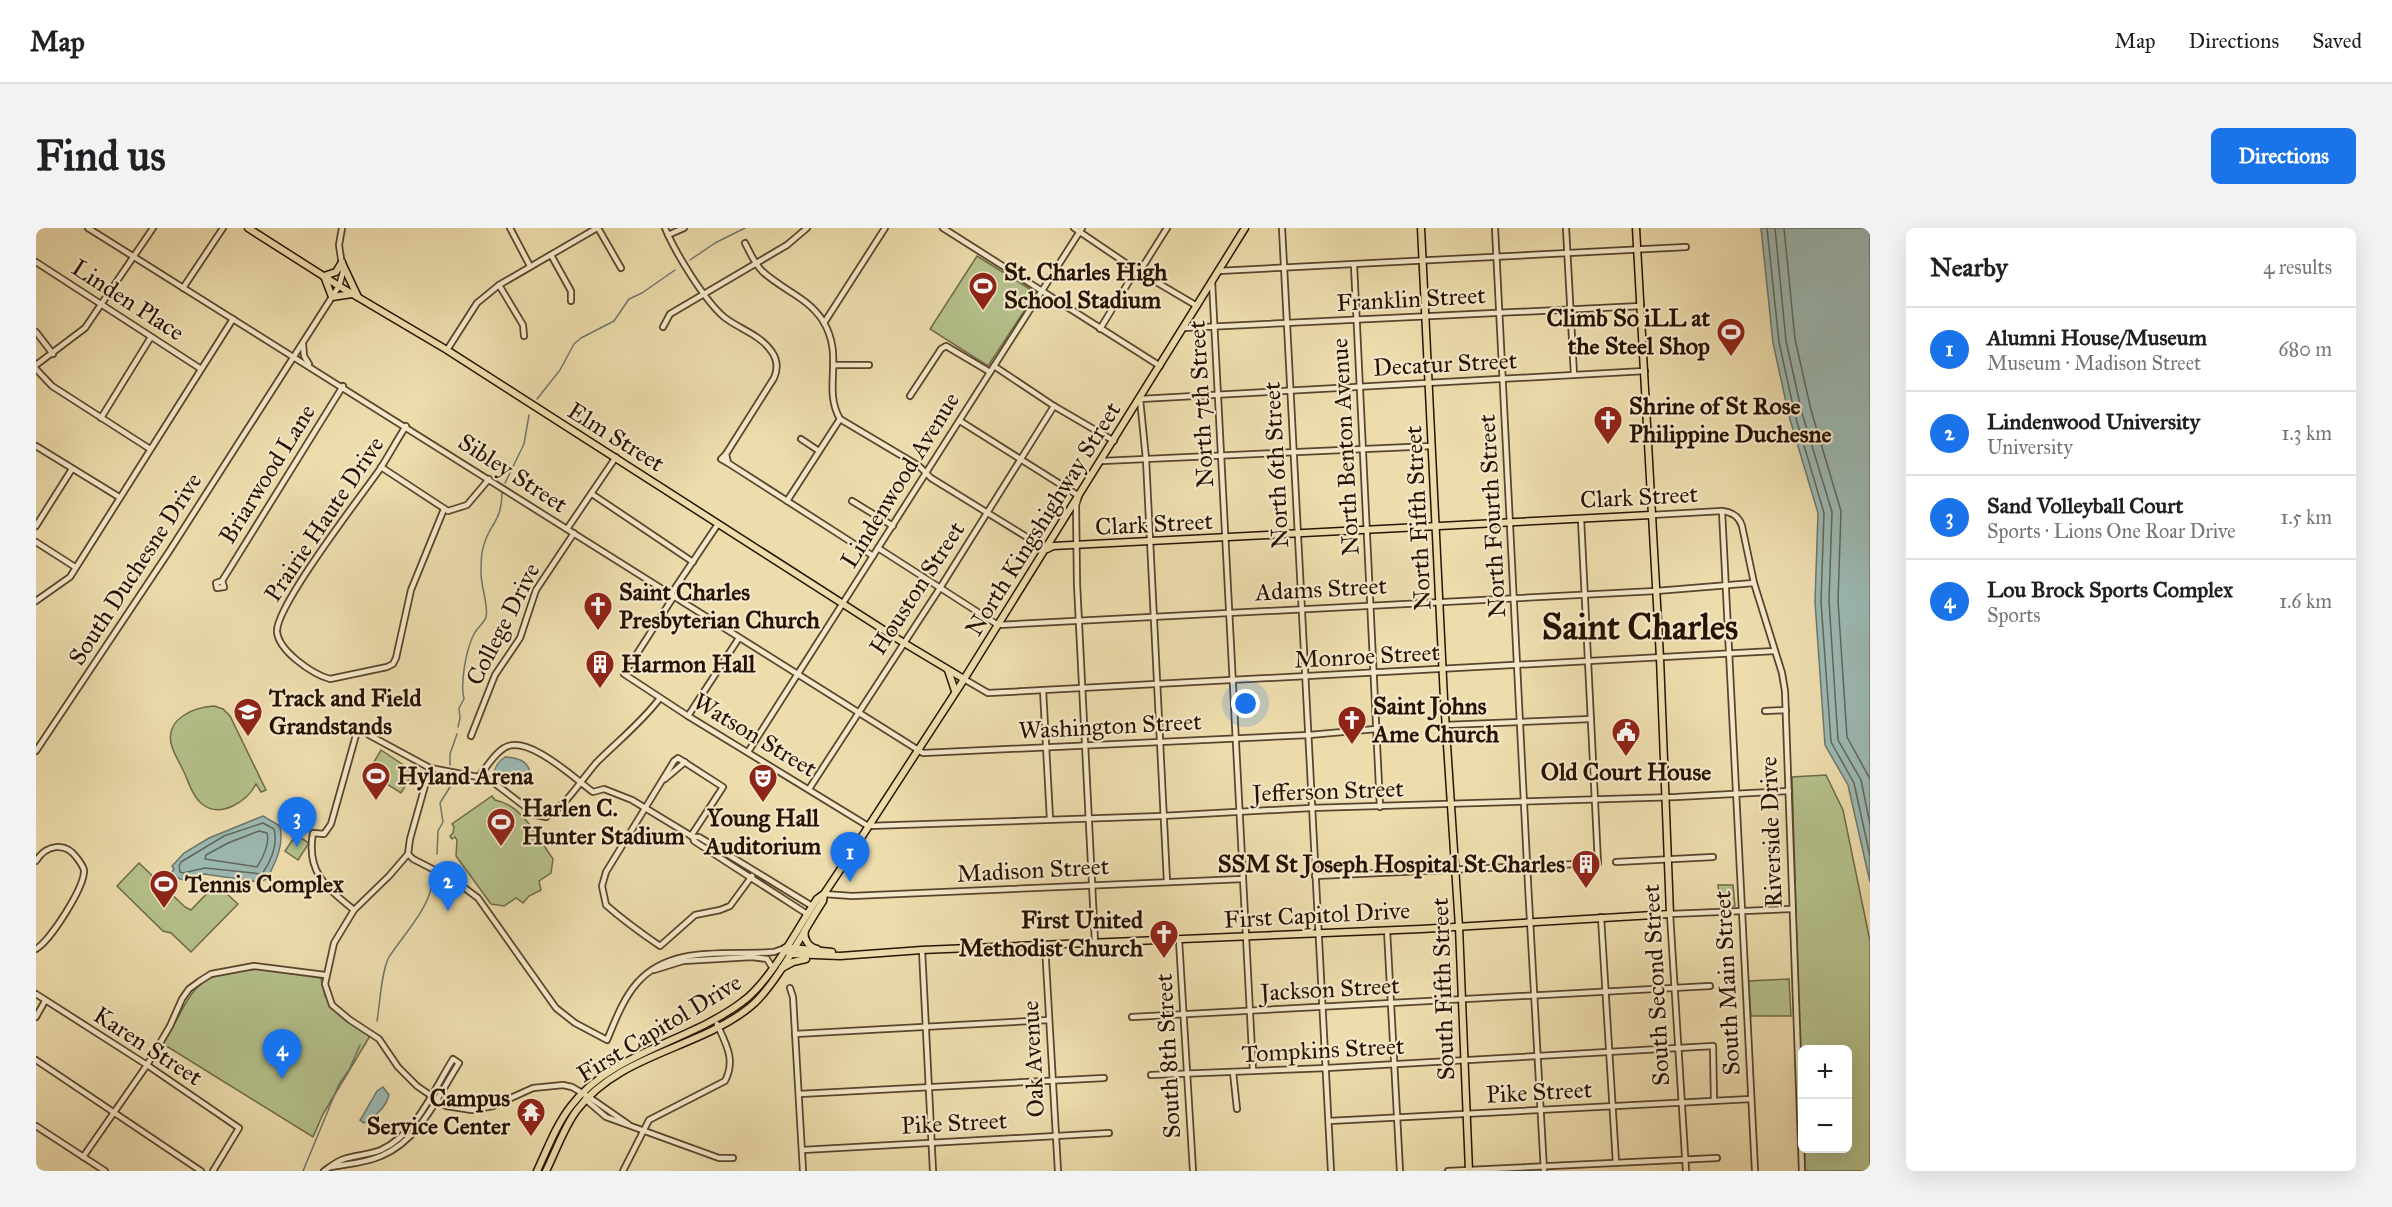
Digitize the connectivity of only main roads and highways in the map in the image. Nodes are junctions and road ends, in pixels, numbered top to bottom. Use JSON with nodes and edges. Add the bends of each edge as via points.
{"nodes":[{"id":1,"x":248,"y":228,"type":"edge"},
{"id":2,"x":1245,"y":228,"type":"edge"},
{"id":3,"x":1420,"y":228,"type":"edge"},
{"id":4,"x":1636,"y":228,"type":"edge"},
{"id":5,"x":324,"y":276,"type":"junction"},
{"id":6,"x":355,"y":296,"type":"junction"},
{"id":7,"x":1651,"y":515,"type":"junction"},
{"id":8,"x":1436,"y":526,"type":"junction"},
{"id":9,"x":1046,"y":549,"type":"junction"},
{"id":10,"x":948,"y":670,"type":"junction"},
{"id":11,"x":964,"y":679,"type":"junction"},
{"id":12,"x":956,"y":692,"type":"junction"},
{"id":13,"x":1451,"y":805,"type":"joint"},
{"id":14,"x":824,"y":894,"type":"junction"},
{"id":15,"x":1670,"y":914,"type":"joint"},
{"id":16,"x":1459,"y":927,"type":"junction"},
{"id":17,"x":806,"y":928,"type":"junction"},
{"id":18,"x":785,"y":948,"type":"junction"},
{"id":19,"x":792,"y":951,"type":"junction"},
{"id":20,"x":832,"y":952,"type":"junction"},
{"id":21,"x":842,"y":955,"type":"junction"},
{"id":22,"x":779,"y":970,"type":"junction"},
{"id":23,"x":586,"y":1097,"type":"junction"},
{"id":24,"x":537,"y":1171,"type":"edge"},
{"id":25,"x":546,"y":1171,"type":"edge"},
{"id":26,"x":1469,"y":1171,"type":"edge"}],
"edges":[{"from":1,"to":5,"type":"main road","name":"Elm Street"},
{"from":2,"to":9,"type":"main road","name":"North Kingshighway Street"},
{"from":3,"to":8,"type":"main road","name":"North Fifth Street"},
{"from":4,"to":7,"type":"main road","name":"South Second Street"},
{"from":5,"to":6,"type":"main road","name":"Elm Street"},
{"from":5,"to":6,"type":"main road","via":[[332,297]]},
{"from":5,"to":6,"type":"main road","via":[[336,272],[342,262]]},
{"from":6,"to":10,"type":"main road","name":"Elm Street","via":[[447,350]]},
{"from":7,"to":8,"type":"main road","name":"Clark Street"},
{"from":7,"to":15,"type":"main road","name":"South Second Street"},
{"from":8,"to":9,"type":"main road","name":"Clark Street"},
{"from":8,"to":13,"type":"main road","name":"North Fifth Street"},
{"from":9,"to":11,"type":"main road","name":"North Kingshighway Street"},
{"from":10,"to":11,"type":"main road","name":"Elm Street"},
{"from":10,"to":12,"type":"main road"},
{"from":11,"to":12,"type":"main road","name":"North Kingshighway Street"},
{"from":12,"to":14,"type":"main road","name":"North Kingshighway Street"},
{"from":13,"to":16,"type":"main road","name":"South Fifth Street"},
{"from":14,"to":17,"type":"main road"},
{"from":14,"to":18,"type":"main road","name":"First Capitol Drive"},
{"from":15,"to":16,"type":"main road","name":"First Capitol Drive"},
{"from":16,"to":21,"type":"main road","name":"First Capitol Drive"},
{"from":16,"to":26,"type":"main road","name":"South Fifth Street"},
{"from":17,"to":19,"type":"main road"},
{"from":17,"to":20,"type":"main road","via":[[806,940],[812,948]]},
{"from":18,"to":19,"type":"main road"},
{"from":18,"to":23,"type":"main road","name":"First Capitol Drive","via":[[752,995],[607,1074]]},
{"from":19,"to":20,"type":"main road","name":"First Capitol Drive"},
{"from":19,"to":21,"type":"main road","name":"First Capitol Drive"},
{"from":19,"to":22,"type":"main road","name":"First Capitol Drive"},
{"from":20,"to":21,"type":"main road","name":"First Capitol Drive"},
{"from":21,"to":22,"type":"main road","via":[[799,960]]},
{"from":22,"to":23,"type":"main road","name":"First Capitol Drive","via":[[758,1000],[731,1020],[631,1068]]},
{"from":23,"to":24,"type":"main road","name":"First Capitol Drive","via":[[571,1106]]},
{"from":23,"to":25,"type":"main road","name":"First Capitol Drive"}]}
